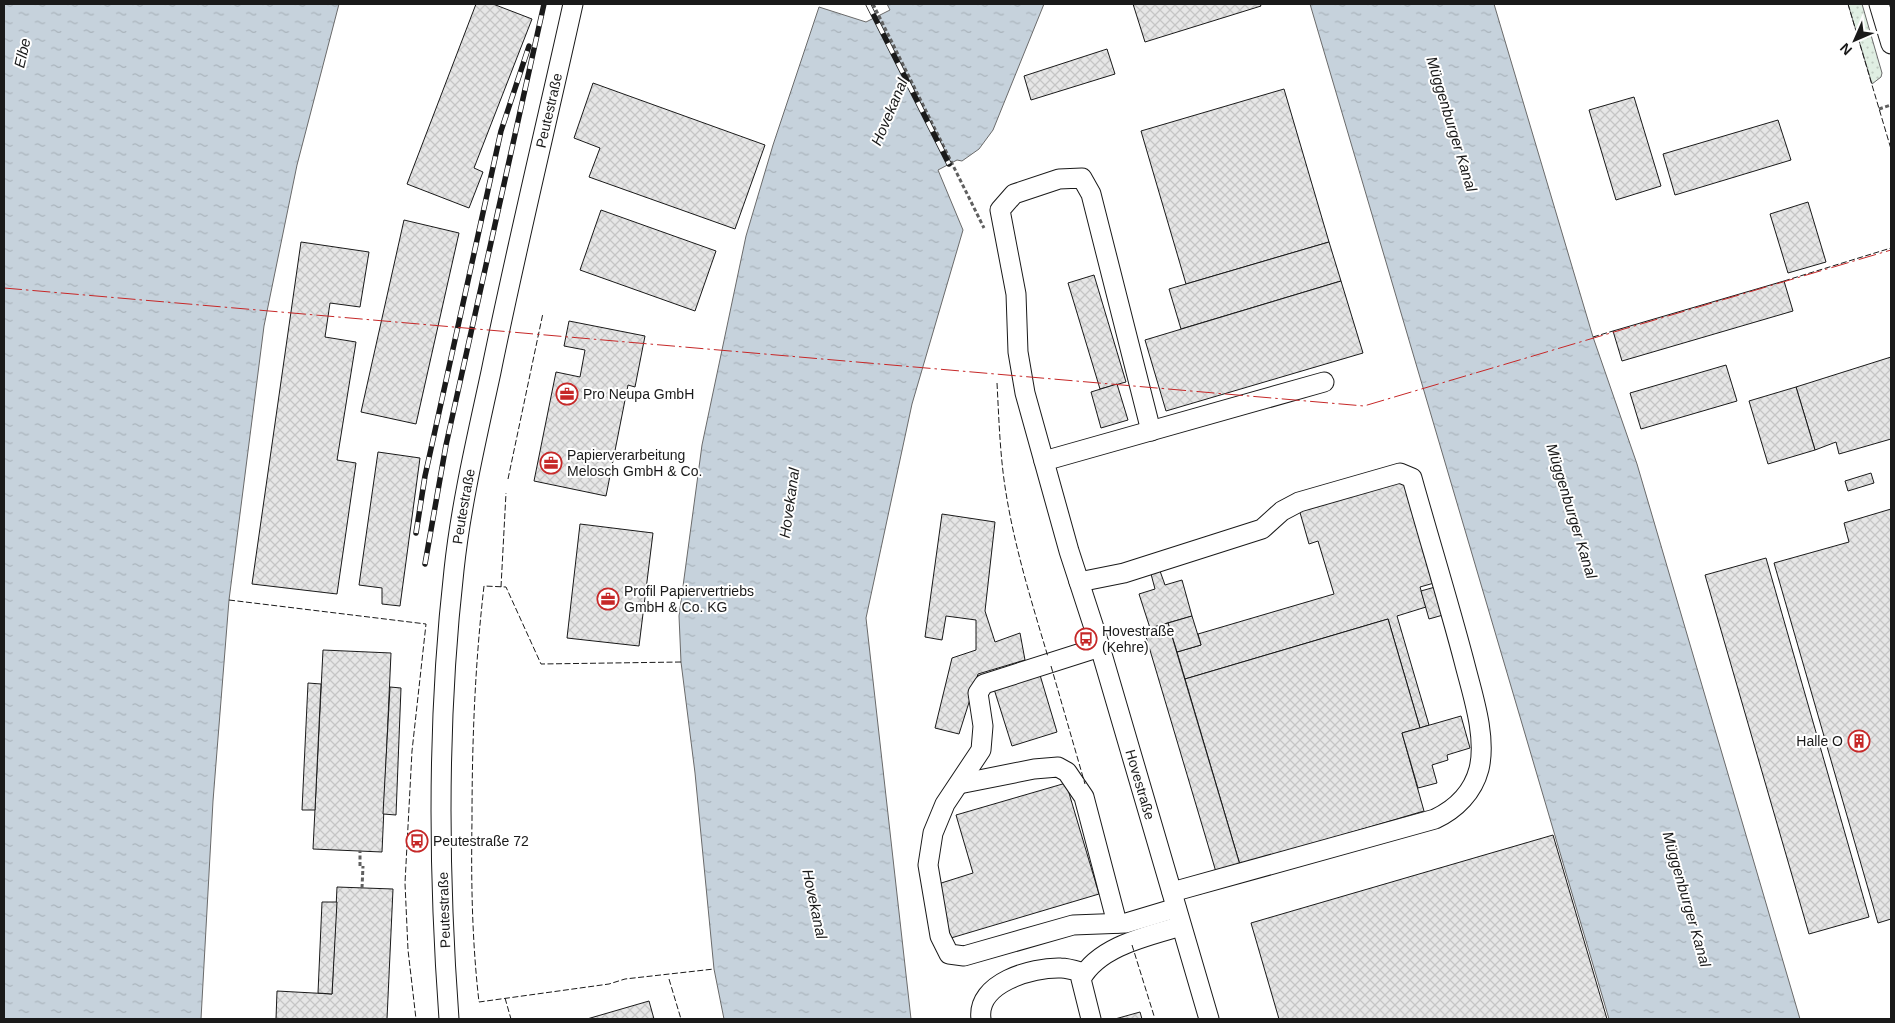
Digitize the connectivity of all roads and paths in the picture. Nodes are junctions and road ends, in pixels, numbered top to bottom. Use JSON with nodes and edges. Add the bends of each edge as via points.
{"nodes":[{"id":1,"x":573,"y":4,"type":"edge"},
{"id":2,"x":873,"y":4,"type":"edge"},
{"id":3,"x":1879,"y":4,"type":"edge"},
{"id":4,"x":1891,"y":44,"type":"edge"},
{"id":5,"x":1891,"y":105,"type":"edge"},
{"id":6,"x":1879,"y":109,"type":"dead end"},
{"id":7,"x":953,"y":162,"type":"dead end"},
{"id":8,"x":1324,"y":382,"type":"dead end"},
{"id":9,"x":1151,"y":430,"type":"junction"},
{"id":10,"x":1044,"y":461,"type":"junction"},
{"id":11,"x":1079,"y":582,"type":"junction"},
{"id":12,"x":1100,"y":646,"type":"junction"},
{"id":13,"x":959,"y":784,"type":"junction"},
{"id":14,"x":360,"y":851,"type":"dead end"},
{"id":15,"x":362,"y":888,"type":"dead end"},
{"id":16,"x":1177,"y":909,"type":"junction"},
{"id":17,"x":1117,"y":923,"type":"junction"},
{"id":18,"x":1084,"y":973,"type":"junction"},
{"id":19,"x":450,"y":1019,"type":"edge"},
{"id":20,"x":981,"y":1019,"type":"edge"},
{"id":21,"x":1091,"y":1019,"type":"edge"},
{"id":22,"x":1209,"y":1019,"type":"edge"}],
"edges":[{"from":1,"to":19,"type":"street","name":"Peutestraße","via":[[474,451],[454,568],[444,670],[442,825],[442,899]]},
{"from":2,"to":7,"type":"path"},
{"from":3,"to":4,"type":"street"},
{"from":5,"to":6,"type":"path"},
{"from":8,"to":9,"type":"street"},
{"from":9,"to":10,"type":"street"},
{"from":9,"to":10,"type":"street","name":"Hovestraße","via":[[1091,194],[1082,178],[1059,179],[1014,194],[1000,210],[1016,294],[1018,352],[1025,393]]},
{"from":10,"to":11,"type":"street","name":"Hovestraße"},
{"from":11,"to":12,"type":"street","name":"Hovestraße"},
{"from":11,"to":16,"type":"street","via":[[1115,575],[1262,529],[1282,511],[1299,502],[1400,473],[1412,478],[1477,711],[1481,751],[1479,770],[1467,794],[1447,813],[1435,819]]},
{"from":12,"to":13,"type":"street","via":[[984,684],[978,693],[983,726],[981,750]]},
{"from":12,"to":16,"type":"street","name":"Hovestraße"},
{"from":13,"to":17,"type":"street","via":[[1034,769],[1058,767],[1067,772],[1084,797]]},
{"from":13,"to":17,"type":"street","via":[[945,804],[933,833],[928,866],[940,936],[949,954],[964,956],[986,952],[1042,932],[1073,925]]},
{"from":14,"to":15,"type":"path"},
{"from":16,"to":17,"type":"street"},
{"from":16,"to":18,"type":"street","via":[[1088,966]]},
{"from":16,"to":22,"type":"street","name":"Hovestraße"},
{"from":18,"to":20,"type":"street","via":[[1061,968],[1003,982],[988,992],[981,1003]]},
{"from":18,"to":21,"type":"street","via":[[1081,979]]}]}
